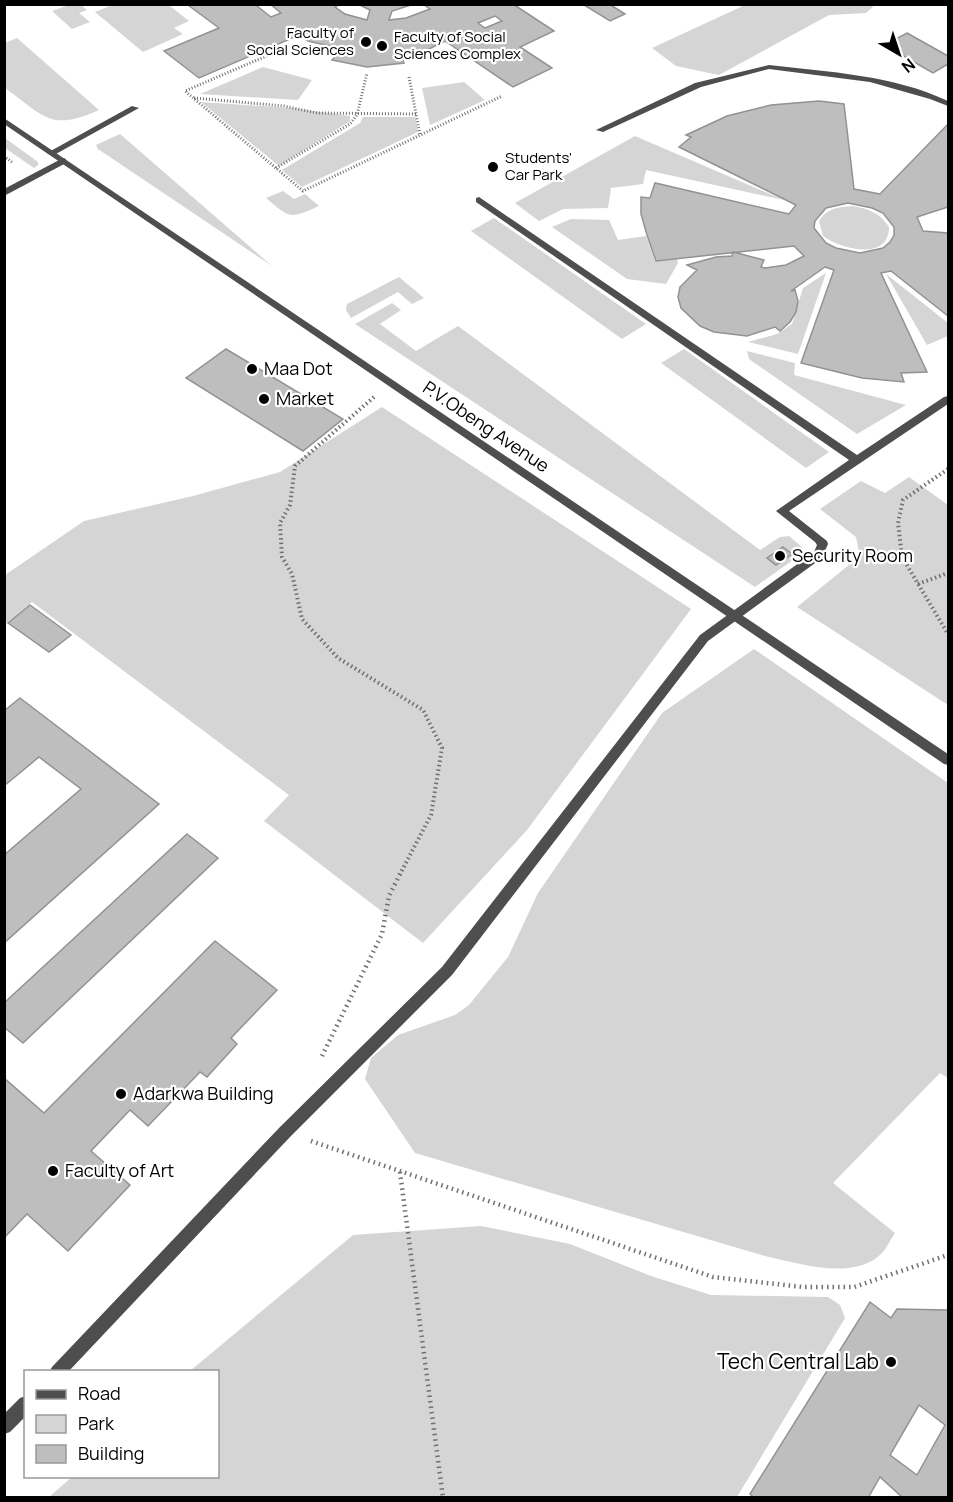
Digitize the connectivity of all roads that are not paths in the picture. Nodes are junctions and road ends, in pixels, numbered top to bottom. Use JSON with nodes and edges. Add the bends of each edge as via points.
{"nodes":[{"id":1,"x":948,"y":104,"type":"edge"},
{"id":2,"x":135,"y":108,"type":"dead end"},
{"id":3,"x":4,"y":120,"type":"edge"},
{"id":4,"x":600,"y":130,"type":"dead end"},
{"id":5,"x":51,"y":153,"type":"junction"},
{"id":6,"x":63,"y":161,"type":"junction"},
{"id":7,"x":4,"y":193,"type":"edge"},
{"id":8,"x":479,"y":200,"type":"dead end"},
{"id":9,"x":948,"y":399,"type":"edge"},
{"id":10,"x":857,"y":460,"type":"junction"},
{"id":11,"x":736,"y":617,"type":"junction"},
{"id":12,"x":948,"y":760,"type":"edge"},
{"id":13,"x":58,"y":1370,"type":"edge"},
{"id":14,"x":24,"y":1406,"type":"edge"},
{"id":15,"x":4,"y":1426,"type":"edge"}],
"edges":[{"from":1,"to":4,"type":"street","via":[[933,96],[871,80],[769,67],[698,85]]},
{"from":2,"to":5,"type":"street"},
{"from":3,"to":5,"type":"street","name":"P.V.Obeng Avenue"},
{"from":5,"to":6,"type":"street","name":"P.V.Obeng Avenue"},
{"from":6,"to":7,"type":"street"},
{"from":6,"to":11,"type":"street","name":"P.V.Obeng Avenue"},
{"from":8,"to":10,"type":"street"},
{"from":9,"to":10,"type":"street"},
{"from":10,"to":11,"type":"street","via":[[781,511],[819,539],[823,549]]},
{"from":11,"to":12,"type":"street","name":"P.V.Obeng Avenue"},
{"from":11,"to":13,"type":"street","via":[[704,638],[447,970],[285,1132]]},
{"from":14,"to":15,"type":"street"}]}
